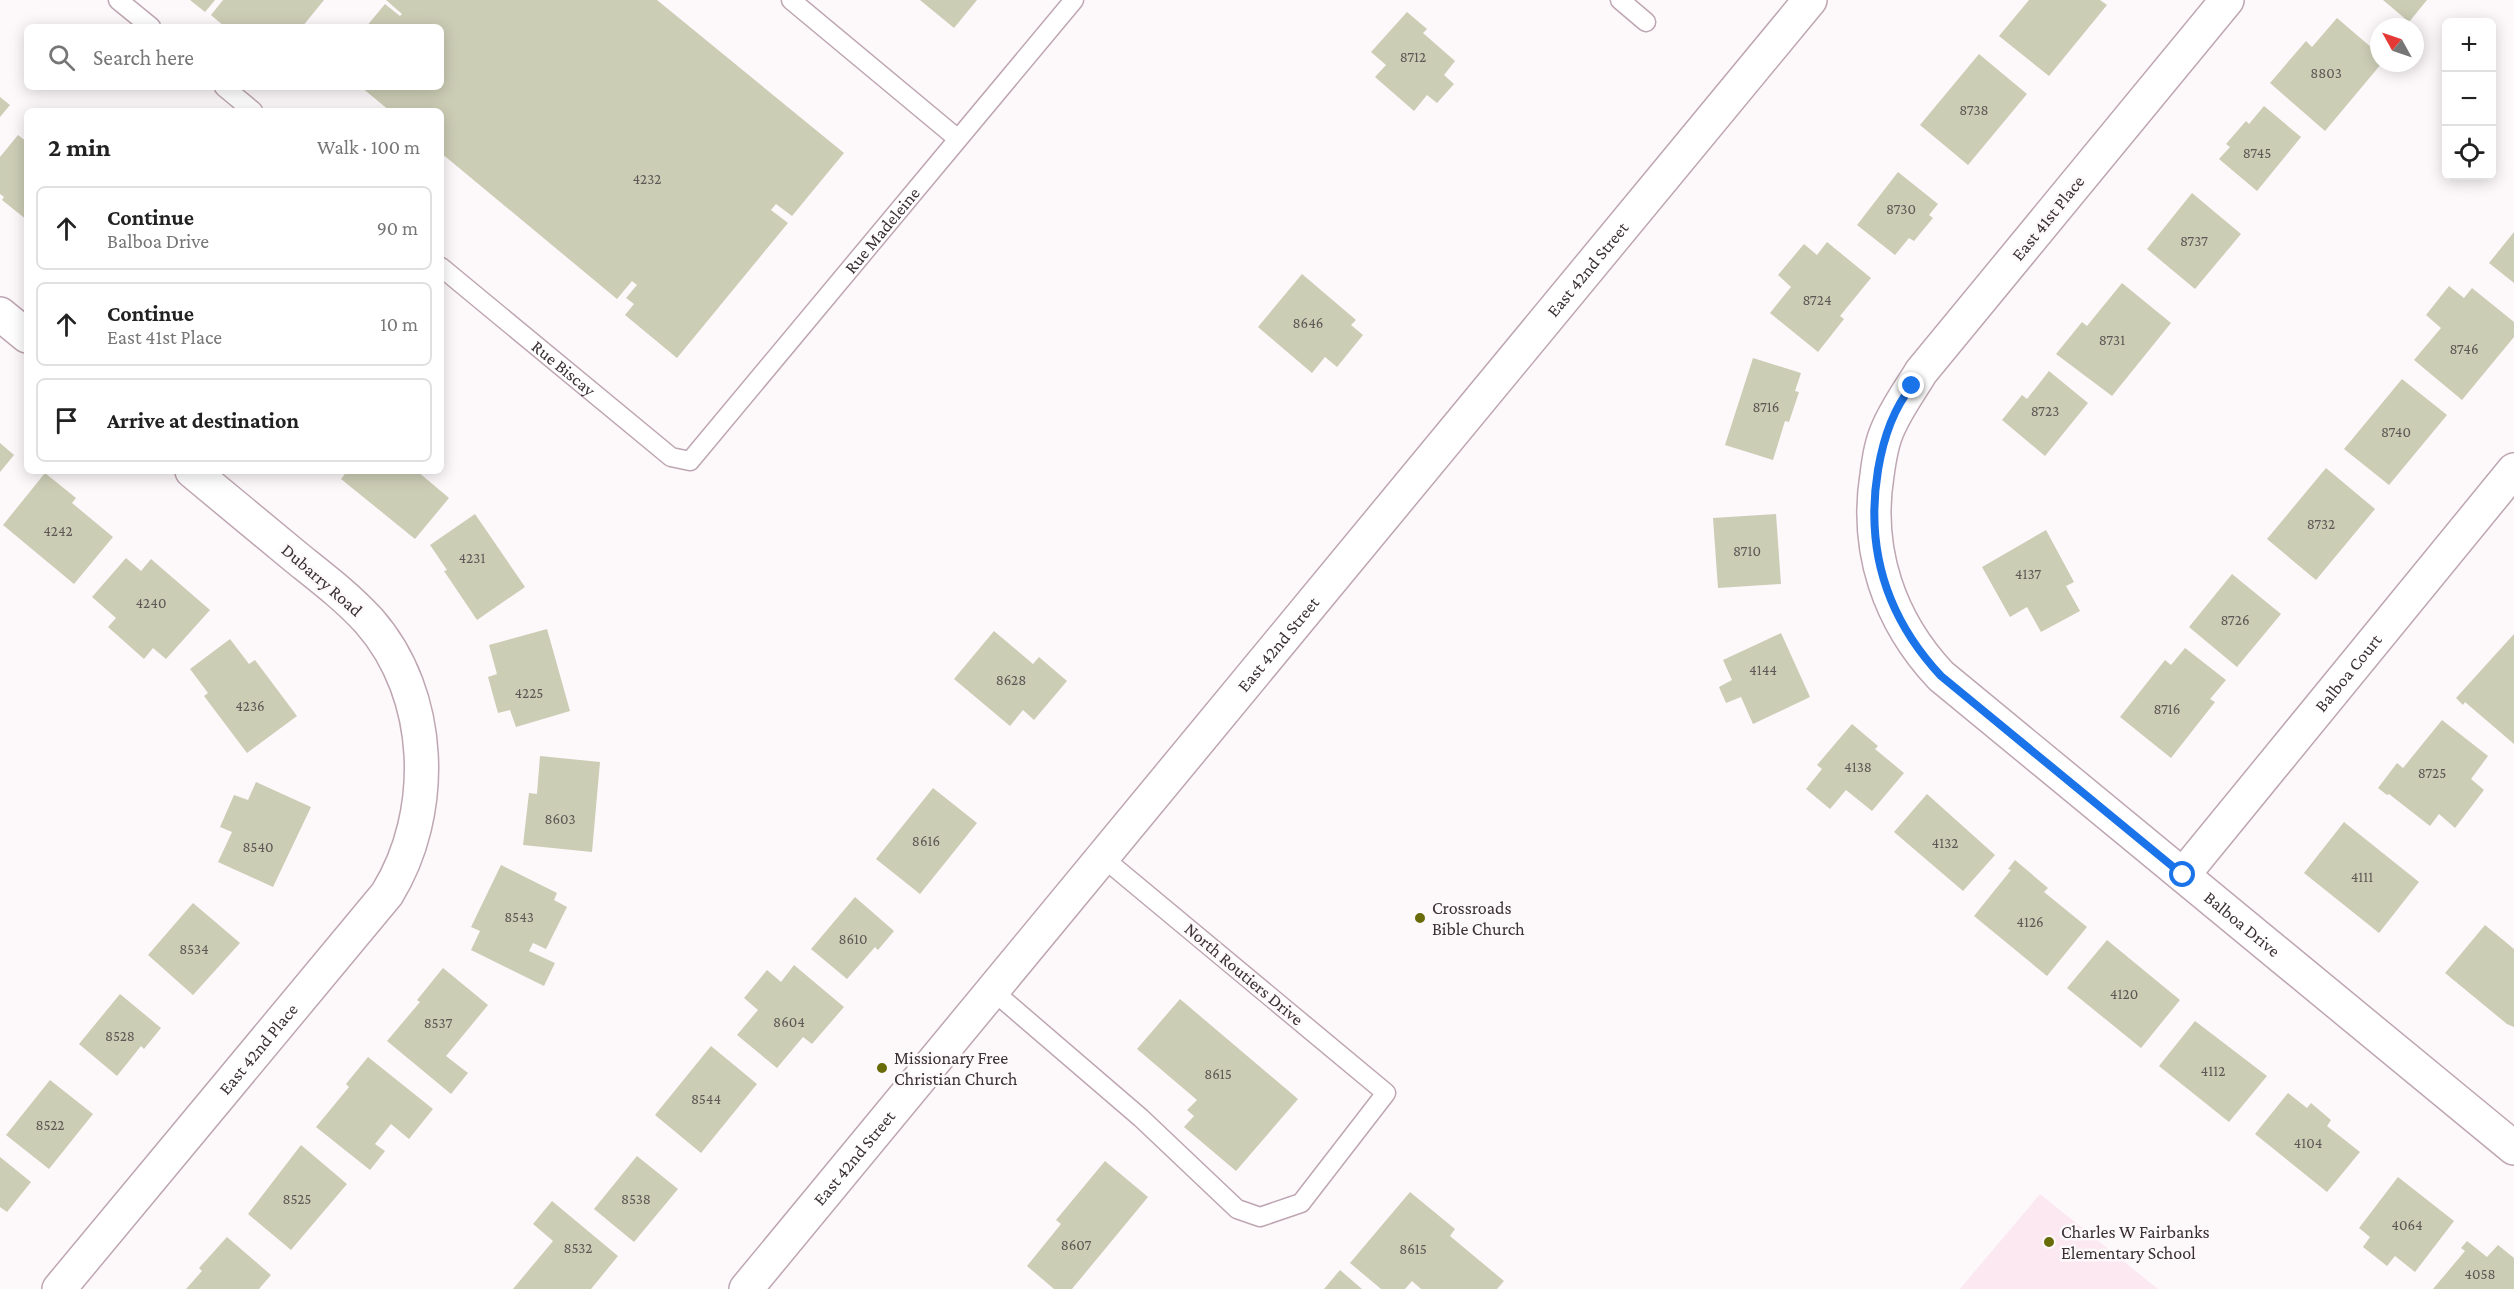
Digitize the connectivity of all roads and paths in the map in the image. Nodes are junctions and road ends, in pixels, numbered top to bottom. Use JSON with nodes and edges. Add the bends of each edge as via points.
{"nodes":[{"id":1,"x":118,"y":0,"type":"edge"},
{"id":2,"x":791,"y":0,"type":"edge"},
{"id":3,"x":1074,"y":0,"type":"edge"},
{"id":4,"x":1620,"y":0,"type":"edge"},
{"id":5,"x":1810,"y":0,"type":"edge"},
{"id":6,"x":2227,"y":0,"type":"edge"},
{"id":7,"x":1646,"y":22,"type":"dead end"},
{"id":8,"x":147,"y":24,"type":"edge"},
{"id":9,"x":228,"y":90,"type":"edge"},
{"id":10,"x":249,"y":108,"type":"edge"},
{"id":11,"x":958,"y":139,"type":"junction"},
{"id":12,"x":444,"y":269,"type":"edge"},
{"id":13,"x":0,"y":314,"type":"edge"},
{"id":14,"x":24,"y":334,"type":"edge"},
{"id":15,"x":1882,"y":445,"type":"joint"},
{"id":16,"x":690,"y":461,"type":"joint"},
{"id":17,"x":2514,"y":470,"type":"edge"},
{"id":18,"x":196,"y":474,"type":"edge"},
{"id":19,"x":421,"y":789,"type":"joint"},
{"id":20,"x":1101,"y":856,"type":"junction"},
{"id":21,"x":2183,"y":875,"type":"junction"},
{"id":22,"x":992,"y":990,"type":"junction"},
{"id":23,"x":2514,"y":1148,"type":"edge"},
{"id":24,"x":60,"y":1289,"type":"edge"},
{"id":25,"x":746,"y":1289,"type":"edge"}],
"edges":[{"from":1,"to":8,"type":"lane"},
{"from":2,"to":11,"type":"lane"},
{"from":3,"to":11,"type":"lane","name":"Rue Madeleine"},
{"from":4,"to":7,"type":"lane"},
{"from":5,"to":20,"type":"street","name":"East 42nd Street"},
{"from":6,"to":15,"type":"street","name":"East 41st Place","via":[[1921,372],[1902,399]]},
{"from":9,"to":10,"type":"lane"},
{"from":11,"to":16,"type":"lane","name":"Rue Madeleine"},
{"from":12,"to":16,"type":"lane","name":"Rue Biscay","via":[[671,457]]},
{"from":13,"to":14,"type":"street"},
{"from":15,"to":21,"type":"street","name":"Balboa Drive","via":[[1873,512],[1878,561],[1893,607],[1920,651],[1941,676]]},
{"from":17,"to":21,"type":"street","name":"Balboa Court"},
{"from":18,"to":19,"type":"street","name":"Dubarry Road","via":[[345,597],[370,623],[399,668],[416,717]]},
{"from":19,"to":24,"type":"street","name":"East 42nd Place","via":[[410,844],[387,894]]},
{"from":20,"to":22,"type":"street","name":"East 42nd Street"},
{"from":20,"to":22,"type":"lane","name":"North Routiers Drive","via":[[1386,1093],[1301,1203],[1260,1217],[1237,1209],[1141,1119]]},
{"from":21,"to":23,"type":"street","name":"Balboa Drive"},
{"from":22,"to":25,"type":"street","name":"East 42nd Street"}]}
